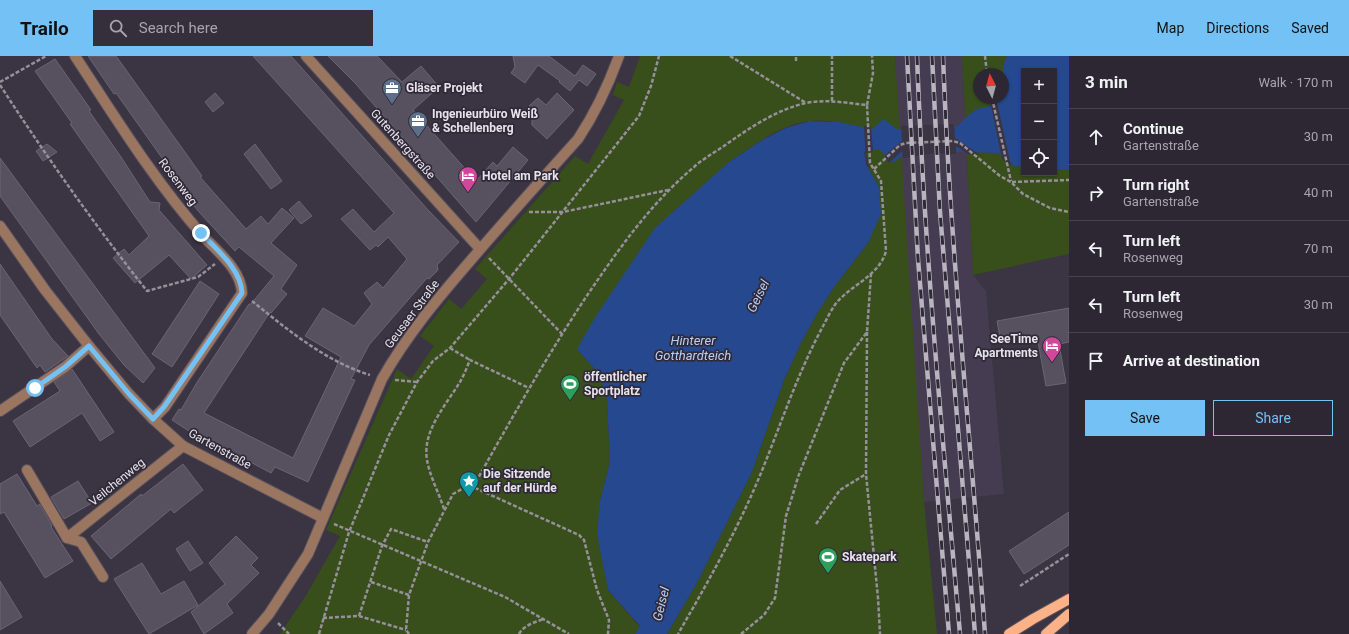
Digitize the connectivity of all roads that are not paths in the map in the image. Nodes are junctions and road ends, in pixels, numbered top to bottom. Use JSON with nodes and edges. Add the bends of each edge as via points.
{"nodes":[{"id":1,"x":75,"y":56,"type":"edge"},
{"id":2,"x":306,"y":56,"type":"edge"},
{"id":3,"x":619,"y":56,"type":"edge"},
{"id":4,"x":0,"y":226,"type":"edge"},
{"id":5,"x":480,"y":249,"type":"junction"},
{"id":6,"x":89,"y":346,"type":"junction"},
{"id":7,"x":0,"y":411,"type":"edge"},
{"id":8,"x":153,"y":419,"type":"junction"},
{"id":9,"x":183,"y":446,"type":"junction"},
{"id":10,"x":27,"y":470,"type":"dead end"},
{"id":11,"x":323,"y":518,"type":"junction"},
{"id":12,"x":67,"y":538,"type":"junction"},
{"id":13,"x":103,"y":577,"type":"dead end"},
{"id":14,"x":1069,"y":599,"type":"edge"},
{"id":15,"x":1069,"y":614,"type":"edge"},
{"id":16,"x":252,"y":634,"type":"edge"},
{"id":17,"x":1009,"y":634,"type":"edge"},
{"id":18,"x":1046,"y":634,"type":"edge"}],
"edges":[{"from":1,"to":8,"type":"street","name":"Rosenweg","via":[[166,190],[242,282],[242,293],[164,407]]},
{"from":2,"to":5,"type":"street","name":"Gutenbergstraße"},
{"from":3,"to":5,"type":"street","name":"Geusaer Straße","via":[[606,92],[578,139]]},
{"from":4,"to":6,"type":"street","name":"Gartenstraße"},
{"from":5,"to":11,"type":"street","name":"Geusaer Straße","via":[[417,324],[382,379]]},
{"from":6,"to":7,"type":"street","via":[[65,367]]},
{"from":6,"to":8,"type":"street","name":"Gartenstraße"},
{"from":8,"to":9,"type":"street","name":"Gartenstraße"},
{"from":9,"to":11,"type":"street","name":"Gartenstraße"},
{"from":9,"to":12,"type":"street","name":"Veilchenweg"},
{"from":10,"to":12,"type":"street"},
{"from":11,"to":16,"type":"street","name":"Geusaer Straße","via":[[298,571]]},
{"from":12,"to":13,"type":"street","via":[[81,542]]},
{"from":14,"to":17,"type":"main road"},
{"from":15,"to":18,"type":"main road"}]}
